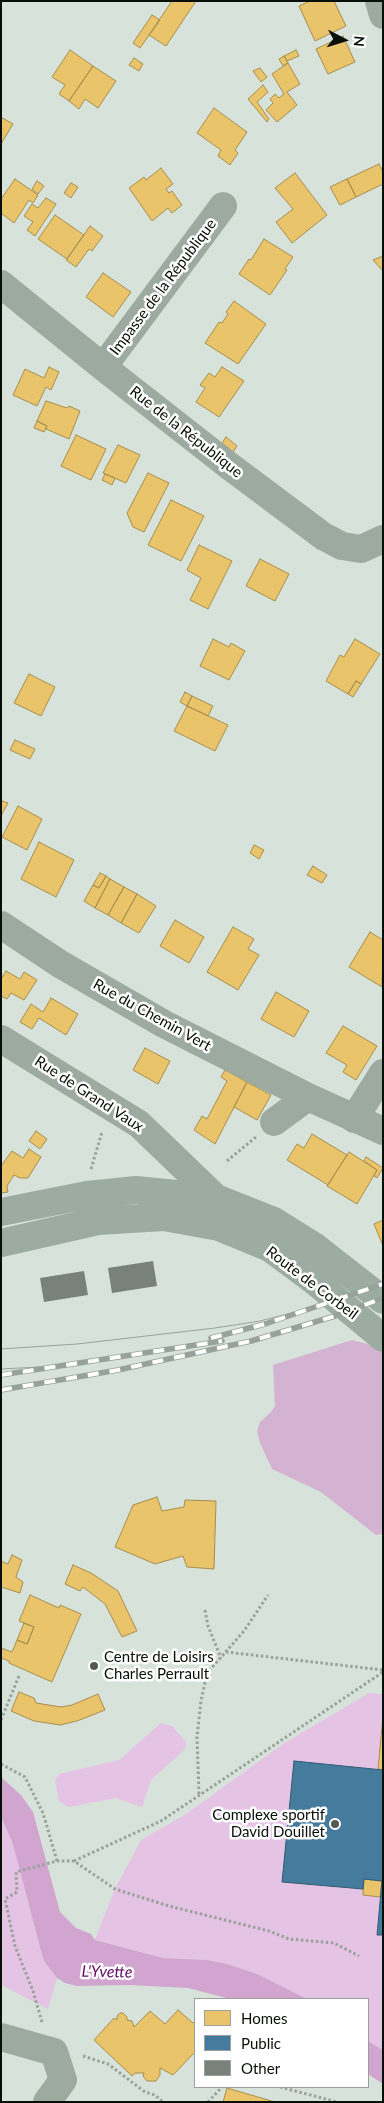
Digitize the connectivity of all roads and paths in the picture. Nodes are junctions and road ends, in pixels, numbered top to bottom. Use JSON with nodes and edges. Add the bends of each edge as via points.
{"nodes":[{"id":1,"x":379,"y":1,"type":"edge"},
{"id":2,"x":383,"y":15,"type":"edge"},
{"id":3,"x":223,"y":206,"type":"dead end"},
{"id":4,"x":1,"y":284,"type":"edge"},
{"id":5,"x":102,"y":367,"type":"junction"},
{"id":6,"x":383,"y":539,"type":"edge"},
{"id":7,"x":1,"y":925,"type":"edge"},
{"id":8,"x":1,"y":1039,"type":"edge"},
{"id":9,"x":383,"y":1073,"type":"edge"},
{"id":10,"x":308,"y":1097,"type":"junction"},
{"id":11,"x":354,"y":1119,"type":"junction"},
{"id":12,"x":274,"y":1122,"type":"joint"},
{"id":13,"x":103,"y":1128,"type":"dead end"},
{"id":14,"x":383,"y":1131,"type":"edge"},
{"id":15,"x":227,"y":1161,"type":"dead end"},
{"id":16,"x":87,"y":1195,"type":"junction"},
{"id":17,"x":216,"y":1198,"type":"junction"},
{"id":18,"x":1,"y":1212,"type":"edge"},
{"id":19,"x":1,"y":1243,"type":"edge"},
{"id":20,"x":383,"y":1300,"type":"edge"},
{"id":21,"x":381,"y":1337,"type":"edge"},
{"id":22,"x":268,"y":1595,"type":"dead end"},
{"id":23,"x":204,"y":1610,"type":"dead end"},
{"id":24,"x":226,"y":1652,"type":"junction"},
{"id":25,"x":221,"y":1658,"type":"junction"},
{"id":26,"x":383,"y":1671,"type":"edge"},
{"id":27,"x":19,"y":1676,"type":"dead end"},
{"id":28,"x":1,"y":1720,"type":"edge"},
{"id":29,"x":1,"y":1764,"type":"edge"},
{"id":30,"x":200,"y":1794,"type":"junction"},
{"id":31,"x":58,"y":1861,"type":"junction"},
{"id":32,"x":74,"y":1861,"type":"junction"},
{"id":33,"x":359,"y":1956,"type":"dead end"},
{"id":34,"x":43,"y":2024,"type":"dead end"},
{"id":35,"x":1,"y":2036,"type":"edge"},
{"id":36,"x":75,"y":2053,"type":"dead end"},
{"id":37,"x":221,"y":2088,"type":"edge"},
{"id":38,"x":287,"y":2088,"type":"edge"},
{"id":39,"x":47,"y":2102,"type":"edge"},
{"id":40,"x":163,"y":2102,"type":"edge"},
{"id":41,"x":208,"y":2102,"type":"edge"},
{"id":42,"x":337,"y":2102,"type":"edge"}],
"edges":[{"from":1,"to":2,"type":"street"},
{"from":3,"to":5,"type":"street","name":"Impasse de la République"},
{"from":4,"to":5,"type":"street","name":"Rue de la République"},
{"from":5,"to":6,"type":"street","name":"Rue de la République","via":[[323,536],[342,546],[361,549]]},
{"from":7,"to":10,"type":"street","name":"Rue du Chemin Vert","via":[[60,964],[164,1024]]},
{"from":8,"to":17,"type":"street","name":"Rue de Grand Vaux","via":[[139,1124]]},
{"from":9,"to":11,"type":"street"},
{"from":10,"to":11,"type":"street","name":"Rue du Chemin Vert"},
{"from":10,"to":12,"type":"street"},
{"from":11,"to":14,"type":"street","name":"Rue du Chemin Vert"},
{"from":12,"to":15,"type":"path"},
{"from":13,"to":16,"type":"path","via":[[90,1171]]},
{"from":16,"to":17,"type":"main road","name":"Route de Corbeil","via":[[136,1190]]},
{"from":16,"to":18,"type":"main road","name":"Route de Corbeil"},
{"from":17,"to":20,"type":"main road","name":"Route de Corbeil","via":[[274,1221],[314,1246]]},
{"from":19,"to":21,"type":"main road","name":"Route de Corbeil","via":[[98,1221],[164,1217],[219,1227],[270,1248]]},
{"from":22,"to":24,"type":"path"},
{"from":23,"to":25,"type":"path"},
{"from":24,"to":25,"type":"path"},
{"from":24,"to":26,"type":"path"},
{"from":25,"to":30,"type":"path","via":[[207,1673],[201,1702],[197,1737]]},
{"from":26,"to":30,"type":"path"},
{"from":27,"to":28,"type":"path"},
{"from":29,"to":31,"type":"path","via":[[25,1777],[44,1813]]},
{"from":30,"to":32,"type":"path","via":[[160,1821]]},
{"from":31,"to":32,"type":"path"},
{"from":31,"to":34,"type":"path","via":[[16,1872],[17,1892],[5,1900],[15,1946]]},
{"from":32,"to":33,"type":"path","via":[[114,1889],[290,1939],[334,1943]]},
{"from":35,"to":39,"type":"street","via":[[54,2052],[63,2080]]},
{"from":36,"to":40,"type":"path","via":[[108,2064]]},
{"from":37,"to":41,"type":"path"},
{"from":38,"to":42,"type":"path"}]}
